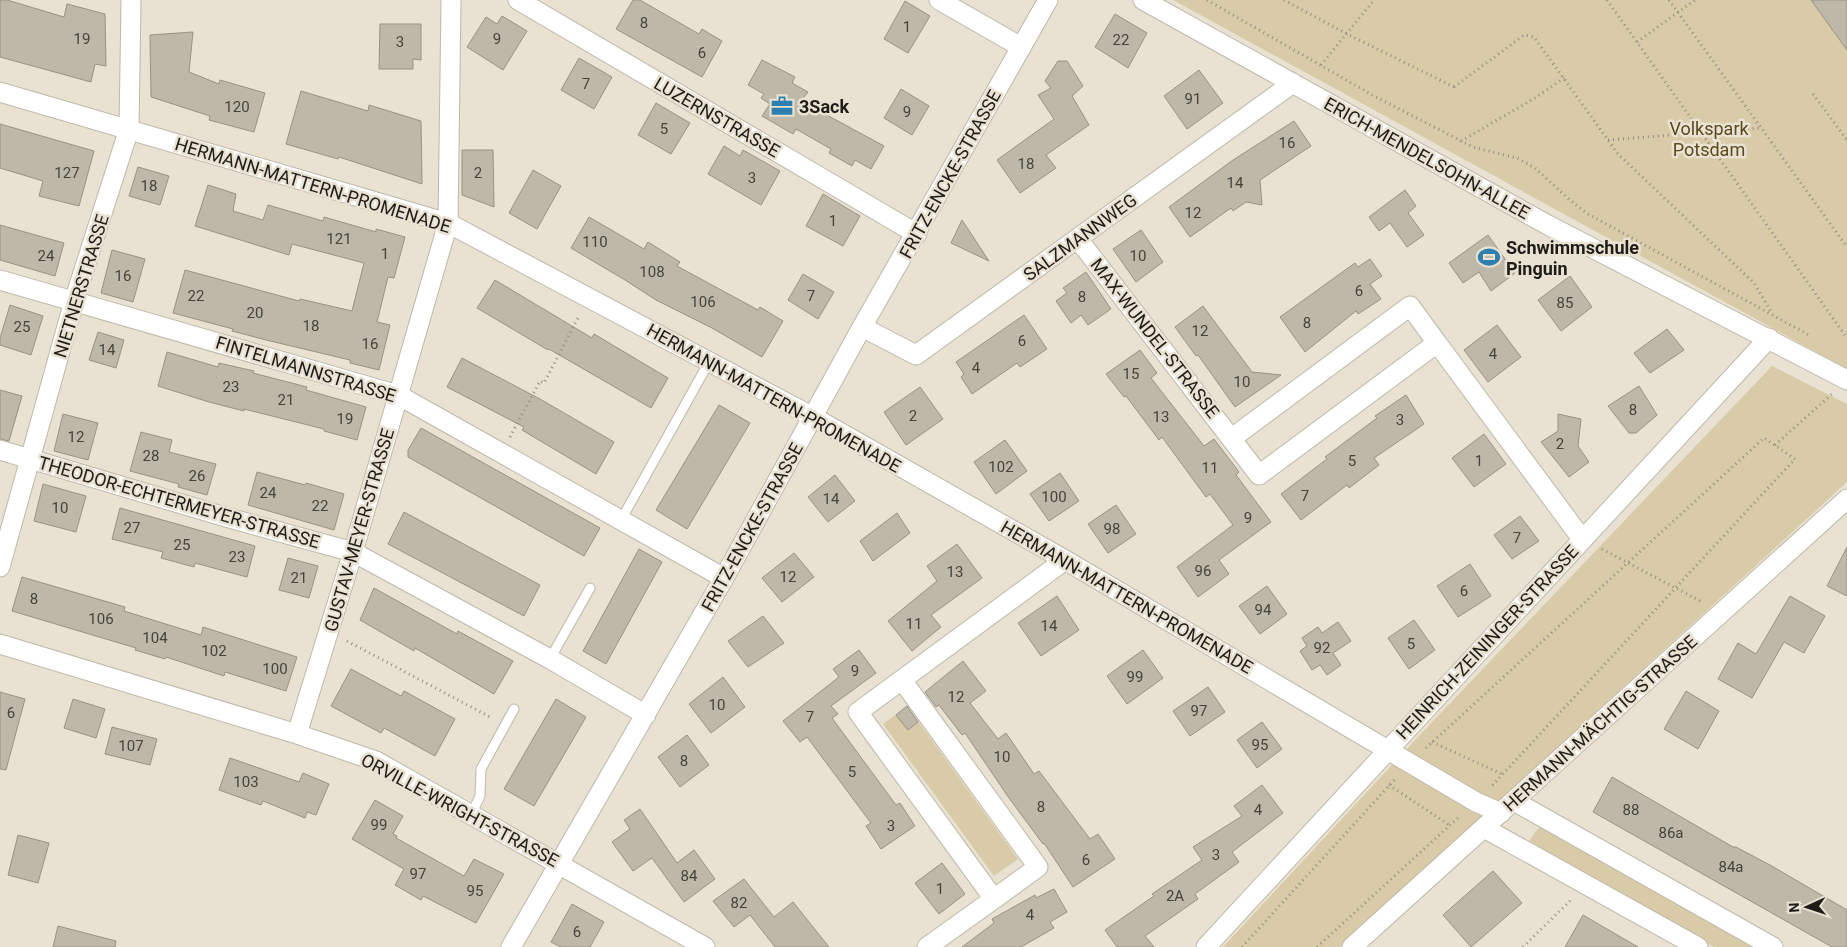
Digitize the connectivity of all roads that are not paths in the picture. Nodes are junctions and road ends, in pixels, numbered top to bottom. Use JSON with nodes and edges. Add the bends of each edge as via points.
{"nodes":[{"id":1,"x":131,"y":0,"type":"edge"},
{"id":2,"x":451,"y":0,"type":"edge"},
{"id":3,"x":518,"y":0,"type":"edge"},
{"id":4,"x":939,"y":0,"type":"edge"},
{"id":5,"x":1048,"y":0,"type":"edge"},
{"id":6,"x":1144,"y":0,"type":"edge"},
{"id":7,"x":1021,"y":46,"type":"junction"},
{"id":8,"x":1293,"y":83,"type":"junction"},
{"id":9,"x":0,"y":92,"type":"edge"},
{"id":10,"x":129,"y":129,"type":"junction"},
{"id":11,"x":448,"y":223,"type":"junction"},
{"id":12,"x":916,"y":234,"type":"junction"},
{"id":13,"x":1078,"y":239,"type":"junction"},
{"id":14,"x":0,"y":280,"type":"edge"},
{"id":15,"x":74,"y":301,"type":"junction"},
{"id":16,"x":862,"y":327,"type":"junction"},
{"id":17,"x":1768,"y":338,"type":"junction"},
{"id":18,"x":1437,"y":343,"type":"junction"},
{"id":19,"x":709,"y":362,"type":"junction"},
{"id":20,"x":1847,"y":380,"type":"edge"},
{"id":21,"x":398,"y":395,"type":"junction"},
{"id":22,"x":813,"y":417,"type":"junction"},
{"id":23,"x":1232,"y":438,"type":"junction"},
{"id":24,"x":0,"y":450,"type":"edge"},
{"id":25,"x":31,"y":459,"type":"junction"},
{"id":26,"x":1847,"y":499,"type":"edge"},
{"id":27,"x":621,"y":520,"type":"junction"},
{"id":28,"x":1582,"y":539,"type":"junction"},
{"id":29,"x":352,"y":552,"type":"junction"},
{"id":30,"x":1065,"y":560,"type":"junction"},
{"id":31,"x":0,"y":567,"type":"edge"},
{"id":32,"x":724,"y":578,"type":"junction"},
{"id":33,"x":590,"y":588,"type":"dead end"},
{"id":34,"x":0,"y":644,"type":"edge"},
{"id":35,"x":550,"y":659,"type":"junction"},
{"id":36,"x":902,"y":680,"type":"junction"},
{"id":37,"x":514,"y":709,"type":"dead end"},
{"id":38,"x":646,"y":714,"type":"junction"},
{"id":39,"x":297,"y":734,"type":"junction"},
{"id":40,"x":1388,"y":750,"type":"junction"},
{"id":41,"x":1507,"y":807,"type":"junction"},
{"id":42,"x":471,"y":815,"type":"junction"},
{"id":43,"x":1484,"y":828,"type":"junction"},
{"id":44,"x":559,"y":863,"type":"junction"},
{"id":45,"x":994,"y":899,"type":"junction"},
{"id":46,"x":511,"y":947,"type":"edge"},
{"id":47,"x":705,"y":947,"type":"edge"},
{"id":48,"x":927,"y":947,"type":"edge"},
{"id":49,"x":1206,"y":947,"type":"edge"},
{"id":50,"x":1352,"y":947,"type":"edge"},
{"id":51,"x":1698,"y":947,"type":"edge"},
{"id":52,"x":1773,"y":947,"type":"edge"}],
"edges":[{"from":1,"to":10,"type":"street","name":"NIETNERSTRASSE"},
{"from":2,"to":11,"type":"street","name":"GUSTAV-MEYER-STRASSE"},
{"from":3,"to":12,"type":"street","name":"LUZERNSTRASSE"},
{"from":4,"to":7,"type":"street"},
{"from":5,"to":7,"type":"street","name":"FRITZ-ENCKE-STRASSE"},
{"from":6,"to":8,"type":"street","name":"ERICH-MENDELSOHN-ALLEE"},
{"from":7,"to":12,"type":"street","name":"FRITZ-ENCKE-STRASSE"},
{"from":8,"to":13,"type":"street","name":"SALZMANNWEG"},
{"from":8,"to":17,"type":"street","name":"ERICH-MENDELSOHN-ALLEE","via":[[1546,224]]},
{"from":9,"to":10,"type":"street","name":"HERMANN-MATTERN-PROMENADE"},
{"from":10,"to":11,"type":"street","name":"HERMANN-MATTERN-PROMENADE"},
{"from":10,"to":15,"type":"street","name":"NIETNERSTRASSE"},
{"from":11,"to":19,"type":"street","name":"HERMANN-MATTERN-PROMENADE"},
{"from":11,"to":21,"type":"street","name":"GUSTAV-MEYER-STRASSE"},
{"from":12,"to":16,"type":"street","name":"FRITZ-ENCKE-STRASSE"},
{"from":13,"to":16,"type":"street","name":"SALZMANNWEG","via":[[916,355]]},
{"from":13,"to":23,"type":"street","name":"MAX-WUNDEL-STRASSE"},
{"from":14,"to":15,"type":"street","name":"FINTELMANNSTRASSE"},
{"from":15,"to":21,"type":"street","name":"FINTELMANNSTRASSE"},
{"from":15,"to":25,"type":"street","name":"NIETNERSTRASSE"},
{"from":16,"to":22,"type":"street","name":"FRITZ-ENCKE-STRASSE"},
{"from":17,"to":20,"type":"street","name":"ERICH-MENDELSOHN-ALLEE"},
{"from":17,"to":28,"type":"street","name":"HEINRICH-ZEININGER-STRASSE"},
{"from":18,"to":23,"type":"street","via":[[1410,306]]},
{"from":18,"to":23,"type":"street","name":"MAX-WUNDEL-STRASSE","via":[[1259,475]]},
{"from":18,"to":28,"type":"street"},
{"from":19,"to":22,"type":"street","name":"HERMANN-MATTERN-PROMENADE"},
{"from":19,"to":27,"type":"lane"},
{"from":21,"to":27,"type":"street","name":"FINTELMANNSTRASSE"},
{"from":21,"to":29,"type":"street","name":"GUSTAV-MEYER-STRASSE"},
{"from":22,"to":30,"type":"street","name":"HERMANN-MATTERN-PROMENADE"},
{"from":22,"to":32,"type":"street","name":"FRITZ-ENCKE-STRASSE"},
{"from":24,"to":25,"type":"street","name":"THEODOR-ECHTERMEYER-STRASSE"},
{"from":25,"to":29,"type":"street","name":"THEODOR-ECHTERMEYER-STRASSE"},
{"from":25,"to":31,"type":"street","name":"NIETNERSTRASSE"},
{"from":26,"to":41,"type":"street","name":"HERMANN-MÄCHTIG-STRASSE"},
{"from":27,"to":32,"type":"street","name":"FINTELMANNSTRASSE"},
{"from":28,"to":40,"type":"street","name":"HEINRICH-ZEININGER-STRASSE"},
{"from":29,"to":35,"type":"street","name":"THEODOR-ECHTERMEYER-STRASSE"},
{"from":29,"to":39,"type":"street","name":"GUSTAV-MEYER-STRASSE"},
{"from":30,"to":36,"type":"street"},
{"from":30,"to":40,"type":"street","name":"HERMANN-MATTERN-PROMENADE"},
{"from":32,"to":38,"type":"street","name":"FRITZ-ENCKE-STRASSE"},
{"from":33,"to":35,"type":"lane"},
{"from":34,"to":39,"type":"street","name":"ORVILLE-WRIGHT-STRASSE"},
{"from":35,"to":38,"type":"street","name":"THEODOR-ECHTERMEYER-STRASSE"},
{"from":36,"to":45,"type":"street","via":[[1038,866]]},
{"from":36,"to":45,"type":"street","via":[[858,712]]},
{"from":37,"to":42,"type":"lane","via":[[481,769],[480,796]]},
{"from":38,"to":44,"type":"street","name":"FRITZ-ENCKE-STRASSE"},
{"from":39,"to":42,"type":"street","name":"ORVILLE-WRIGHT-STRASSE","via":[[376,761]]},
{"from":40,"to":41,"type":"street","name":"HERMANN-MATTERN-PROMENADE","via":[[1476,802]]},
{"from":40,"to":49,"type":"street","name":"HEINRICH-ZEININGER-STRASSE"},
{"from":41,"to":43,"type":"street","name":"HERMANN-MÄCHTIG-STRASSE"},
{"from":41,"to":52,"type":"street","name":"HERMANN-MATTERN-PROMENADE"},
{"from":42,"to":44,"type":"street","name":"ORVILLE-WRIGHT-STRASSE"},
{"from":43,"to":50,"type":"street","name":"HERMANN-MÄCHTIG-STRASSE"},
{"from":43,"to":51,"type":"street"},
{"from":44,"to":46,"type":"street","name":"FRITZ-ENCKE-STRASSE"},
{"from":44,"to":47,"type":"street","name":"ORVILLE-WRIGHT-STRASSE"},
{"from":45,"to":48,"type":"street"}]}
